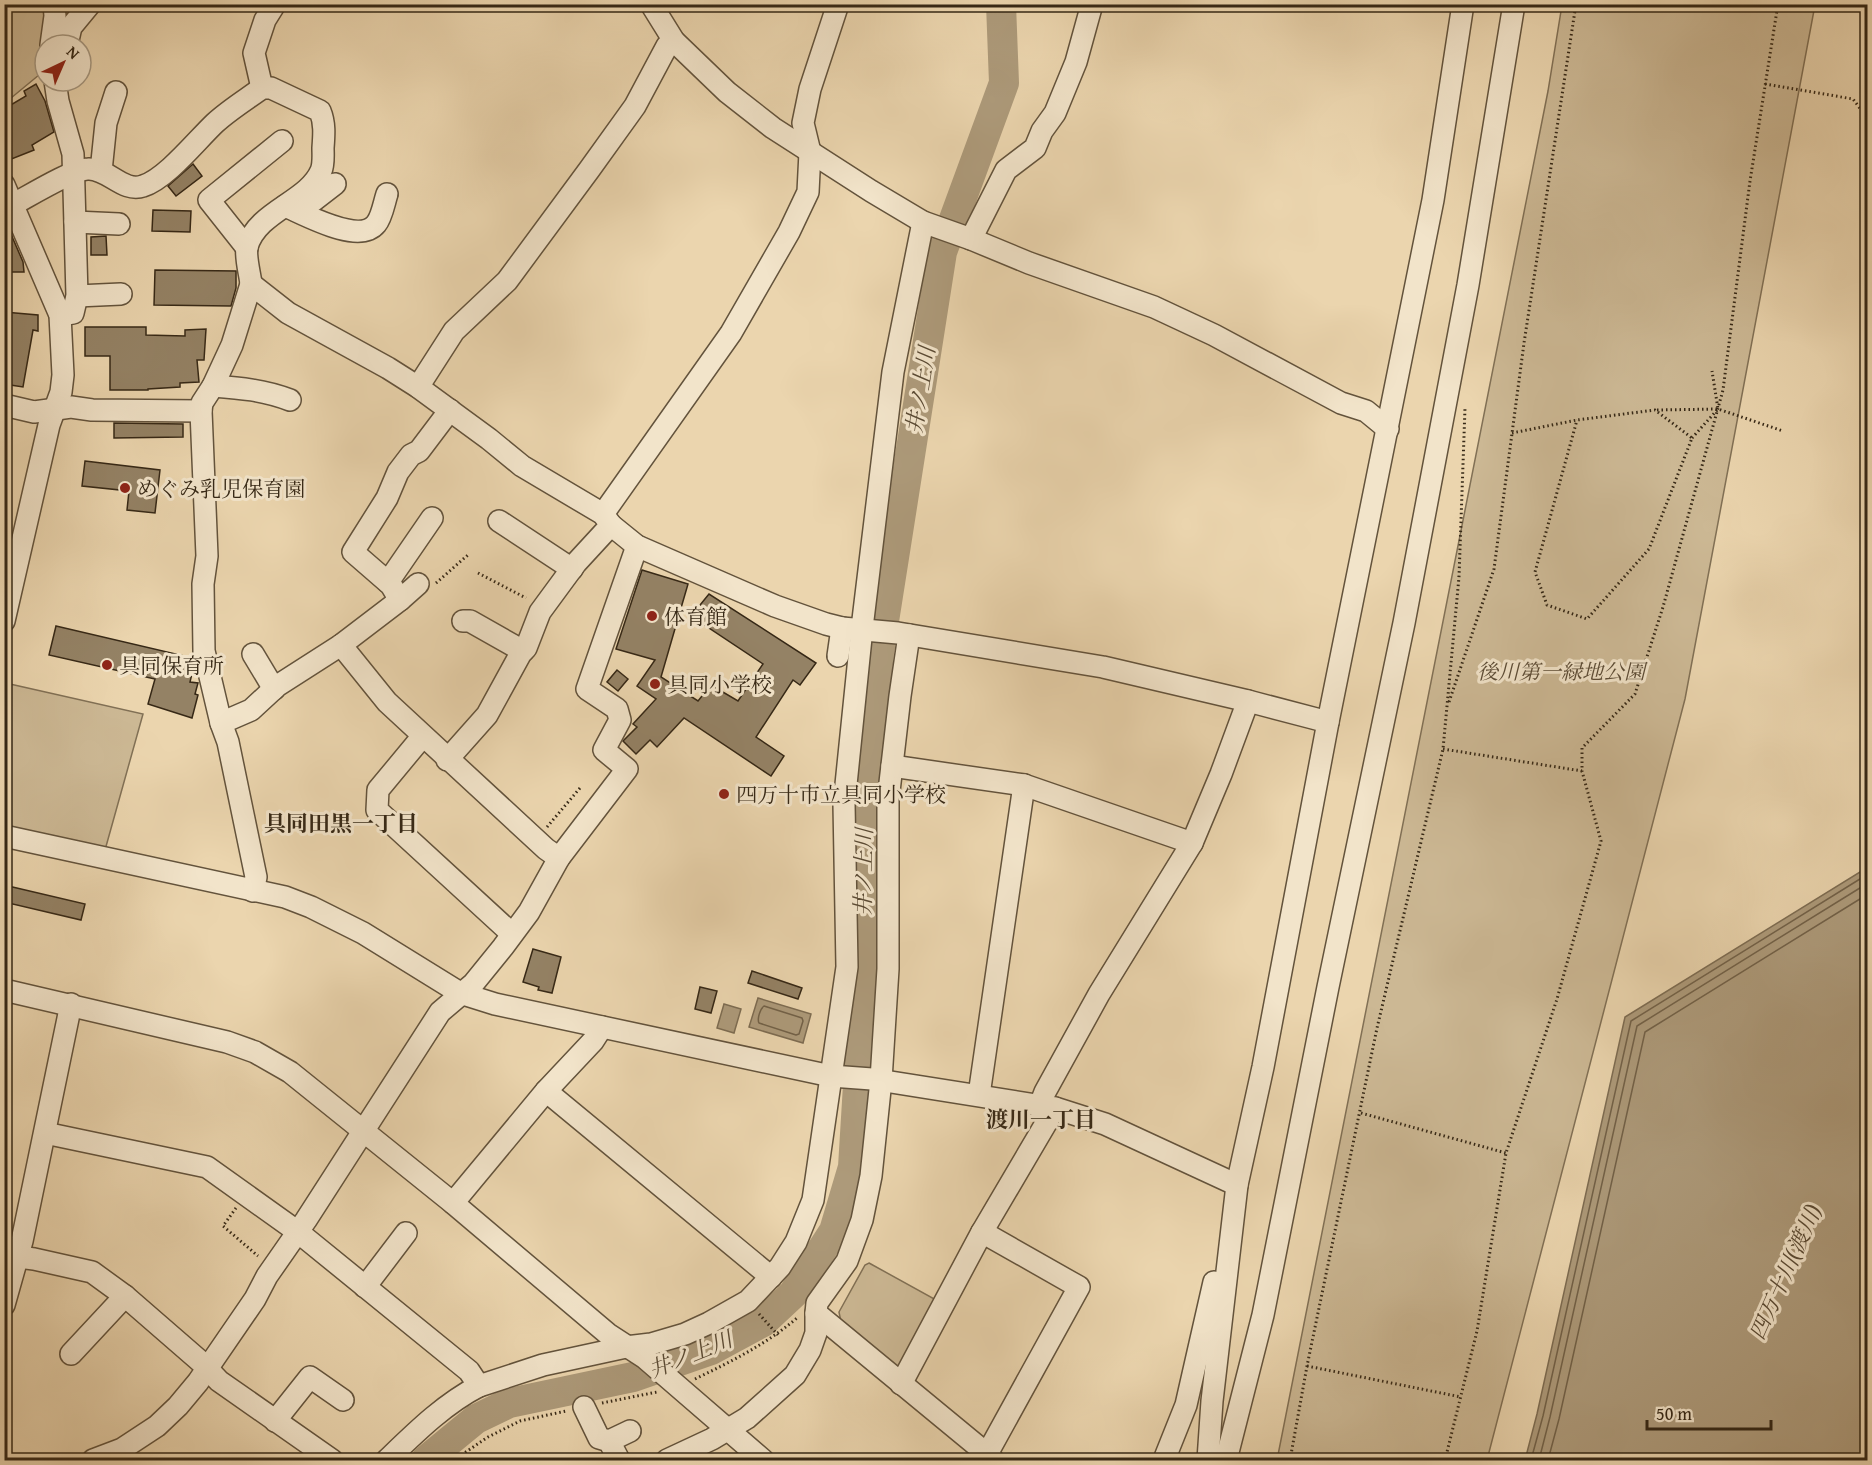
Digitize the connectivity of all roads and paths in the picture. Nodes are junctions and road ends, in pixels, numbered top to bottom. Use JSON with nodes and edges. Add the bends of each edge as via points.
{"nodes":[{"id":1,"x":54,"y":4,"type":"edge"},
{"id":2,"x":90,"y":4,"type":"edge"},
{"id":3,"x":275,"y":4,"type":"edge"},
{"id":4,"x":287,"y":4,"type":"edge"},
{"id":5,"x":651,"y":4,"type":"edge"},
{"id":6,"x":838,"y":4,"type":"edge"},
{"id":7,"x":1092,"y":4,"type":"edge"},
{"id":8,"x":1463,"y":4,"type":"edge"},
{"id":9,"x":1514,"y":4,"type":"edge"},
{"id":10,"x":1576,"y":4,"type":"edge"},
{"id":11,"x":1778,"y":4,"type":"edge"},
{"id":12,"x":53,"y":33,"type":"edge"},
{"id":13,"x":70,"y":33,"type":"edge"},
{"id":14,"x":674,"y":41,"type":"junction"},
{"id":15,"x":1765,"y":84,"type":"junction"},
{"id":16,"x":262,"y":88,"type":"junction"},
{"id":17,"x":116,"y":92,"type":"dead end"},
{"id":18,"x":57,"y":93,"type":"edge"},
{"id":19,"x":1868,"y":119,"type":"edge"},
{"id":20,"x":282,"y":141,"type":"dead end"},
{"id":21,"x":810,"y":152,"type":"junction"},
{"id":22,"x":101,"y":171,"type":"junction"},
{"id":23,"x":74,"y":172,"type":"junction"},
{"id":24,"x":335,"y":184,"type":"dead end"},
{"id":25,"x":387,"y":194,"type":"dead end"},
{"id":26,"x":9,"y":195,"type":"edge"},
{"id":27,"x":285,"y":206,"type":"junction"},
{"id":28,"x":75,"y":222,"type":"junction"},
{"id":29,"x":119,"y":224,"type":"dead end"},
{"id":30,"x":929,"y":224,"type":"junction"},
{"id":31,"x":966,"y":237,"type":"junction"},
{"id":32,"x":247,"y":248,"type":"junction"},
{"id":33,"x":251,"y":284,"type":"junction"},
{"id":34,"x":121,"y":294,"type":"dead end"},
{"id":35,"x":77,"y":296,"type":"junction"},
{"id":36,"x":60,"y":315,"type":"junction"},
{"id":37,"x":1712,"y":370,"type":"dead end"},
{"id":38,"x":213,"y":386,"type":"junction"},
{"id":39,"x":418,"y":387,"type":"junction"},
{"id":40,"x":290,"y":400,"type":"dead end"},
{"id":41,"x":1466,"y":400,"type":"dead end"},
{"id":42,"x":4,"y":405,"type":"edge"},
{"id":43,"x":55,"y":408,"type":"junction"},
{"id":44,"x":1718,"y":409,"type":"junction"},
{"id":45,"x":450,"y":410,"type":"junction"},
{"id":46,"x":1655,"y":410,"type":"junction"},
{"id":47,"x":201,"y":411,"type":"junction"},
{"id":48,"x":1577,"y":420,"type":"junction"},
{"id":49,"x":1388,"y":429,"type":"junction"},
{"id":50,"x":1783,"y":431,"type":"dead end"},
{"id":51,"x":1512,"y":433,"type":"junction"},
{"id":52,"x":1692,"y":438,"type":"junction"},
{"id":53,"x":432,"y":518,"type":"dead end"},
{"id":54,"x":607,"y":520,"type":"junction"},
{"id":55,"x":499,"y":521,"type":"dead end"},
{"id":56,"x":637,"y":546,"type":"junction"},
{"id":57,"x":573,"y":569,"type":"junction"},
{"id":58,"x":478,"y":573,"type":"dead end"},
{"id":59,"x":388,"y":582,"type":"junction"},
{"id":60,"x":418,"y":584,"type":"dead end"},
{"id":61,"x":400,"y":600,"type":"junction"},
{"id":62,"x":542,"y":610,"type":"junction"},
{"id":63,"x":4,"y":621,"type":"edge"},
{"id":64,"x":463,"y":621,"type":"dead end"},
{"id":65,"x":857,"y":628,"type":"junction"},
{"id":66,"x":903,"y":634,"type":"junction"},
{"id":67,"x":341,"y":645,"type":"junction"},
{"id":68,"x":524,"y":651,"type":"junction"},
{"id":69,"x":253,"y":654,"type":"dead end"},
{"id":70,"x":837,"y":656,"type":"dead end"},
{"id":71,"x":274,"y":689,"type":"junction"},
{"id":72,"x":1248,"y":701,"type":"junction"},
{"id":73,"x":1446,"y":710,"type":"junction"},
{"id":74,"x":1328,"y":722,"type":"junction"},
{"id":75,"x":221,"y":723,"type":"junction"},
{"id":76,"x":422,"y":737,"type":"junction"},
{"id":77,"x":1443,"y":749,"type":"junction"},
{"id":78,"x":447,"y":760,"type":"junction"},
{"id":79,"x":892,"y":766,"type":"junction"},
{"id":80,"x":1582,"y":771,"type":"junction"},
{"id":81,"x":1024,"y":785,"type":"junction"},
{"id":82,"x":580,"y":788,"type":"dead end"},
{"id":83,"x":4,"y":836,"type":"edge"},
{"id":84,"x":536,"y":840,"type":"junction"},
{"id":85,"x":1192,"y":843,"type":"junction"},
{"id":86,"x":560,"y":858,"type":"junction"},
{"id":87,"x":253,"y":891,"type":"junction"},
{"id":88,"x":512,"y":934,"type":"junction"},
{"id":89,"x":4,"y":990,"type":"edge"},
{"id":90,"x":460,"y":993,"type":"junction"},
{"id":91,"x":71,"y":1004,"type":"junction"},
{"id":92,"x":602,"y":1027,"type":"junction"},
{"id":93,"x":834,"y":1076,"type":"junction"},
{"id":94,"x":877,"y":1080,"type":"junction"},
{"id":95,"x":546,"y":1091,"type":"junction"},
{"id":96,"x":979,"y":1095,"type":"junction"},
{"id":97,"x":1047,"y":1107,"type":"junction"},
{"id":98,"x":1360,"y":1112,"type":"junction"},
{"id":99,"x":362,"y":1132,"type":"junction"},
{"id":100,"x":45,"y":1133,"type":"junction"},
{"id":101,"x":1506,"y":1153,"type":"junction"},
{"id":102,"x":1237,"y":1185,"type":"junction"},
{"id":103,"x":245,"y":1195,"type":"junction"},
{"id":104,"x":453,"y":1203,"type":"junction"},
{"id":105,"x":298,"y":1232,"type":"junction"},
{"id":106,"x":982,"y":1232,"type":"junction"},
{"id":107,"x":406,"y":1233,"type":"dead end"},
{"id":108,"x":1229,"y":1243,"type":"junction"},
{"id":109,"x":11,"y":1256,"type":"edge"},
{"id":110,"x":264,"y":1262,"type":"dead end"},
{"id":111,"x":771,"y":1277,"type":"junction"},
{"id":112,"x":365,"y":1287,"type":"junction"},
{"id":113,"x":125,"y":1296,"type":"junction"},
{"id":114,"x":748,"y":1301,"type":"junction"},
{"id":115,"x":4,"y":1305,"type":"edge"},
{"id":116,"x":816,"y":1313,"type":"junction"},
{"id":117,"x":778,"y":1335,"type":"junction"},
{"id":118,"x":626,"y":1347,"type":"junction"},
{"id":119,"x":71,"y":1354,"type":"dead end"},
{"id":120,"x":1307,"y":1366,"type":"junction"},
{"id":121,"x":207,"y":1369,"type":"junction"},
{"id":122,"x":901,"y":1384,"type":"junction"},
{"id":123,"x":673,"y":1385,"type":"junction"},
{"id":124,"x":479,"y":1386,"type":"junction"},
{"id":125,"x":1461,"y":1397,"type":"junction"},
{"id":126,"x":343,"y":1400,"type":"dead end"},
{"id":127,"x":584,"y":1407,"type":"junction"},
{"id":128,"x":275,"y":1421,"type":"junction"},
{"id":129,"x":630,"y":1431,"type":"dead end"},
{"id":130,"x":728,"y":1431,"type":"junction"},
{"id":131,"x":609,"y":1441,"type":"junction"},
{"id":132,"x":127,"y":1455,"type":"edge"},
{"id":133,"x":990,"y":1457,"type":"edge"},
{"id":134,"x":93,"y":1461,"type":"edge"},
{"id":135,"x":332,"y":1461,"type":"edge"},
{"id":136,"x":387,"y":1461,"type":"edge"},
{"id":137,"x":454,"y":1461,"type":"edge"},
{"id":138,"x":619,"y":1461,"type":"edge"},
{"id":139,"x":667,"y":1461,"type":"edge"},
{"id":140,"x":763,"y":1461,"type":"edge"},
{"id":141,"x":1164,"y":1461,"type":"edge"},
{"id":142,"x":1208,"y":1461,"type":"edge"},
{"id":143,"x":1226,"y":1461,"type":"edge"},
{"id":144,"x":1290,"y":1461,"type":"edge"},
{"id":145,"x":1445,"y":1461,"type":"edge"}],
"edges":[{"from":1,"to":12,"type":"street"},
{"from":2,"to":13,"type":"street"},
{"from":3,"to":16,"type":"street","via":[[254,53]]},
{"from":4,"to":16,"type":"street","via":[[270,33]]},
{"from":5,"to":14,"type":"street"},
{"from":6,"to":21,"type":"street","via":[[803,123]]},
{"from":7,"to":31,"type":"street","via":[[1076,62],[1055,113],[1035,148],[1006,170]]},
{"from":8,"to":49,"type":"street","via":[[1433,200]]},
{"from":9,"to":143,"type":"street","via":[[1468,285],[1404,623],[1263,1315]]},
{"from":10,"to":51,"type":"path"},
{"from":11,"to":15,"type":"path"},
{"from":14,"to":21,"type":"street","via":[[727,92]]},
{"from":14,"to":39,"type":"street","via":[[667,46],[635,106],[589,171],[507,281],[454,331]]},
{"from":15,"to":19,"type":"path","via":[[1853,99]]},
{"from":15,"to":44,"type":"path"},
{"from":16,"to":22,"type":"street","via":[[217,121],[156,180],[132,187]]},
{"from":16,"to":27,"type":"street","via":[[271,88],[320,111],[324,120],[323,169],[315,182]]},
{"from":17,"to":22,"type":"street","via":[[106,123]]},
{"from":18,"to":23,"type":"street"},
{"from":20,"to":32,"type":"street","via":[[208,200]]},
{"from":21,"to":30,"type":"street"},
{"from":21,"to":54,"type":"street","via":[[808,192],[789,232],[737,323]]},
{"from":22,"to":23,"type":"street"},
{"from":23,"to":26,"type":"street"},
{"from":23,"to":28,"type":"street"},
{"from":24,"to":27,"type":"street","via":[[313,201]]},
{"from":25,"to":27,"type":"street","via":[[377,223],[370,229],[354,232]]},
{"from":26,"to":36,"type":"street"},
{"from":27,"to":32,"type":"street","via":[[255,232]]},
{"from":28,"to":29,"type":"street"},
{"from":28,"to":35,"type":"street"},
{"from":30,"to":31,"type":"street"},
{"from":30,"to":65,"type":"street","via":[[893,372]]},
{"from":31,"to":49,"type":"street","via":[[1154,307],[1341,403],[1366,411]]},
{"from":32,"to":33,"type":"street"},
{"from":33,"to":38,"type":"street","via":[[232,345]]},
{"from":33,"to":39,"type":"street","via":[[288,314]]},
{"from":34,"to":35,"type":"street"},
{"from":35,"to":36,"type":"street","via":[[73,313]]},
{"from":36,"to":43,"type":"street","via":[[63,375]]},
{"from":37,"to":44,"type":"path"},
{"from":38,"to":40,"type":"street","via":[[253,388]]},
{"from":38,"to":47,"type":"street"},
{"from":39,"to":45,"type":"street"},
{"from":41,"to":73,"type":"path","via":[[1459,577]]},
{"from":42,"to":43,"type":"street","via":[[34,412]]},
{"from":43,"to":47,"type":"street"},
{"from":43,"to":63,"type":"street"},
{"from":44,"to":46,"type":"path"},
{"from":44,"to":50,"type":"path"},
{"from":44,"to":52,"type":"path"},
{"from":44,"to":80,"type":"path","via":[[1635,694],[1582,748]]},
{"from":45,"to":54,"type":"street","via":[[522,466]]},
{"from":45,"to":59,"type":"street","via":[[398,472],[387,498],[353,552]]},
{"from":46,"to":48,"type":"path"},
{"from":46,"to":52,"type":"path"},
{"from":47,"to":75,"type":"street","via":[[207,556],[202,628]]},
{"from":48,"to":51,"type":"path"},
{"from":48,"to":52,"type":"path","via":[[1535,572],[1547,605],[1587,619],[1649,549]]},
{"from":49,"to":74,"type":"street"},
{"from":51,"to":73,"type":"path","via":[[1494,569]]},
{"from":53,"to":59,"type":"street"},
{"from":54,"to":56,"type":"street"},
{"from":54,"to":57,"type":"street"},
{"from":55,"to":57,"type":"street"},
{"from":56,"to":65,"type":"street","via":[[775,606]]},
{"from":56,"to":86,"type":"street","via":[[587,689],[617,710],[620,720],[604,750],[627,769]]},
{"from":57,"to":62,"type":"street"},
{"from":58,"to":62,"type":"path"},
{"from":59,"to":61,"type":"street"},
{"from":60,"to":61,"type":"street"},
{"from":61,"to":67,"type":"street"},
{"from":62,"to":68,"type":"street"},
{"from":64,"to":68,"type":"street","via":[[470,621]]},
{"from":65,"to":66,"type":"street"},
{"from":65,"to":70,"type":"street"},
{"from":65,"to":93,"type":"street","via":[[844,804],[847,967]]},
{"from":66,"to":72,"type":"street","via":[[1103,668]]},
{"from":66,"to":79,"type":"street"},
{"from":67,"to":71,"type":"street"},
{"from":67,"to":76,"type":"street","via":[[384,710]]},
{"from":68,"to":78,"type":"street","via":[[488,715]]},
{"from":69,"to":71,"type":"street"},
{"from":71,"to":75,"type":"street","via":[[251,710]]},
{"from":72,"to":74,"type":"street"},
{"from":72,"to":85,"type":"street"},
{"from":73,"to":77,"type":"path"},
{"from":74,"to":102,"type":"street"},
{"from":75,"to":87,"type":"street","via":[[256,877]]},
{"from":76,"to":78,"type":"street"},
{"from":76,"to":88,"type":"street","via":[[378,790],[377,810]]},
{"from":77,"to":80,"type":"path"},
{"from":77,"to":98,"type":"path"},
{"from":78,"to":84,"type":"street"},
{"from":79,"to":81,"type":"street"},
{"from":79,"to":94,"type":"street","via":[[888,800],[888,969]]},
{"from":80,"to":101,"type":"path","via":[[1601,841],[1557,999]]},
{"from":81,"to":85,"type":"street"},
{"from":81,"to":96,"type":"street"},
{"from":82,"to":84,"type":"path"},
{"from":83,"to":87,"type":"street"},
{"from":84,"to":86,"type":"street"},
{"from":85,"to":97,"type":"street","via":[[1099,994],[1045,1092]]},
{"from":86,"to":88,"type":"street"},
{"from":87,"to":90,"type":"street","via":[[311,907],[363,933]]},
{"from":88,"to":90,"type":"street","via":[[473,984]]},
{"from":89,"to":91,"type":"street"},
{"from":90,"to":92,"type":"street"},
{"from":90,"to":99,"type":"street","via":[[440,1012]]},
{"from":91,"to":99,"type":"street","via":[[255,1052],[290,1072]]},
{"from":91,"to":100,"type":"street"},
{"from":92,"to":93,"type":"street"},
{"from":92,"to":95,"type":"street"},
{"from":93,"to":94,"type":"street"},
{"from":93,"to":111,"type":"street","via":[[813,1200],[796,1242]]},
{"from":94,"to":96,"type":"street"},
{"from":94,"to":116,"type":"street","via":[[871,1176],[861,1220],[847,1261],[817,1303]]},
{"from":95,"to":104,"type":"street"},
{"from":95,"to":111,"type":"street"},
{"from":96,"to":97,"type":"street"},
{"from":97,"to":102,"type":"street","via":[[1105,1124]]},
{"from":97,"to":106,"type":"street"},
{"from":98,"to":101,"type":"path"},
{"from":98,"to":120,"type":"path"},
{"from":99,"to":104,"type":"street"},
{"from":99,"to":105,"type":"street"},
{"from":100,"to":103,"type":"street","via":[[207,1167]]},
{"from":100,"to":109,"type":"street"},
{"from":101,"to":125,"type":"path","via":[[1477,1331]]},
{"from":102,"to":108,"type":"street"},
{"from":103,"to":105,"type":"street"},
{"from":103,"to":110,"type":"path","via":[[223,1226]]},
{"from":104,"to":118,"type":"street"},
{"from":105,"to":112,"type":"street"},
{"from":105,"to":121,"type":"street"},
{"from":106,"to":122,"type":"street"},
{"from":106,"to":133,"type":"street","via":[[1079,1287]]},
{"from":107,"to":112,"type":"street"},
{"from":108,"to":141,"type":"street","via":[[1217,1264],[1186,1405]]},
{"from":108,"to":142,"type":"street"},
{"from":109,"to":113,"type":"street","via":[[92,1272]]},
{"from":109,"to":115,"type":"street"},
{"from":111,"to":114,"type":"street"},
{"from":112,"to":124,"type":"street","via":[[469,1371]]},
{"from":113,"to":119,"type":"street"},
{"from":113,"to":121,"type":"street"},
{"from":114,"to":117,"type":"path"},
{"from":114,"to":118,"type":"street","via":[[685,1334]]},
{"from":116,"to":117,"type":"path","via":[[804,1313]]},
{"from":116,"to":122,"type":"street"},
{"from":116,"to":130,"type":"street","via":[[816,1333],[795,1375]]},
{"from":117,"to":123,"type":"path","via":[[695,1379]]},
{"from":118,"to":123,"type":"street","via":[[645,1358]]},
{"from":118,"to":124,"type":"street","via":[[543,1365]]},
{"from":120,"to":125,"type":"path"},
{"from":120,"to":144,"type":"path"},
{"from":121,"to":128,"type":"street"},
{"from":121,"to":132,"type":"street","via":[[178,1406]]},
{"from":122,"to":133,"type":"street"},
{"from":123,"to":127,"type":"path"},
{"from":123,"to":130,"type":"street"},
{"from":124,"to":136,"type":"street","via":[[421,1427]]},
{"from":125,"to":145,"type":"path"},
{"from":126,"to":128,"type":"street","via":[[310,1377]]},
{"from":127,"to":131,"type":"street","via":[[599,1438]]},
{"from":127,"to":137,"type":"path","via":[[520,1421]]},
{"from":128,"to":135,"type":"street"},
{"from":129,"to":131,"type":"street"},
{"from":130,"to":139,"type":"street"},
{"from":130,"to":140,"type":"street"},
{"from":131,"to":138,"type":"street"},
{"from":132,"to":134,"type":"street"}]}
